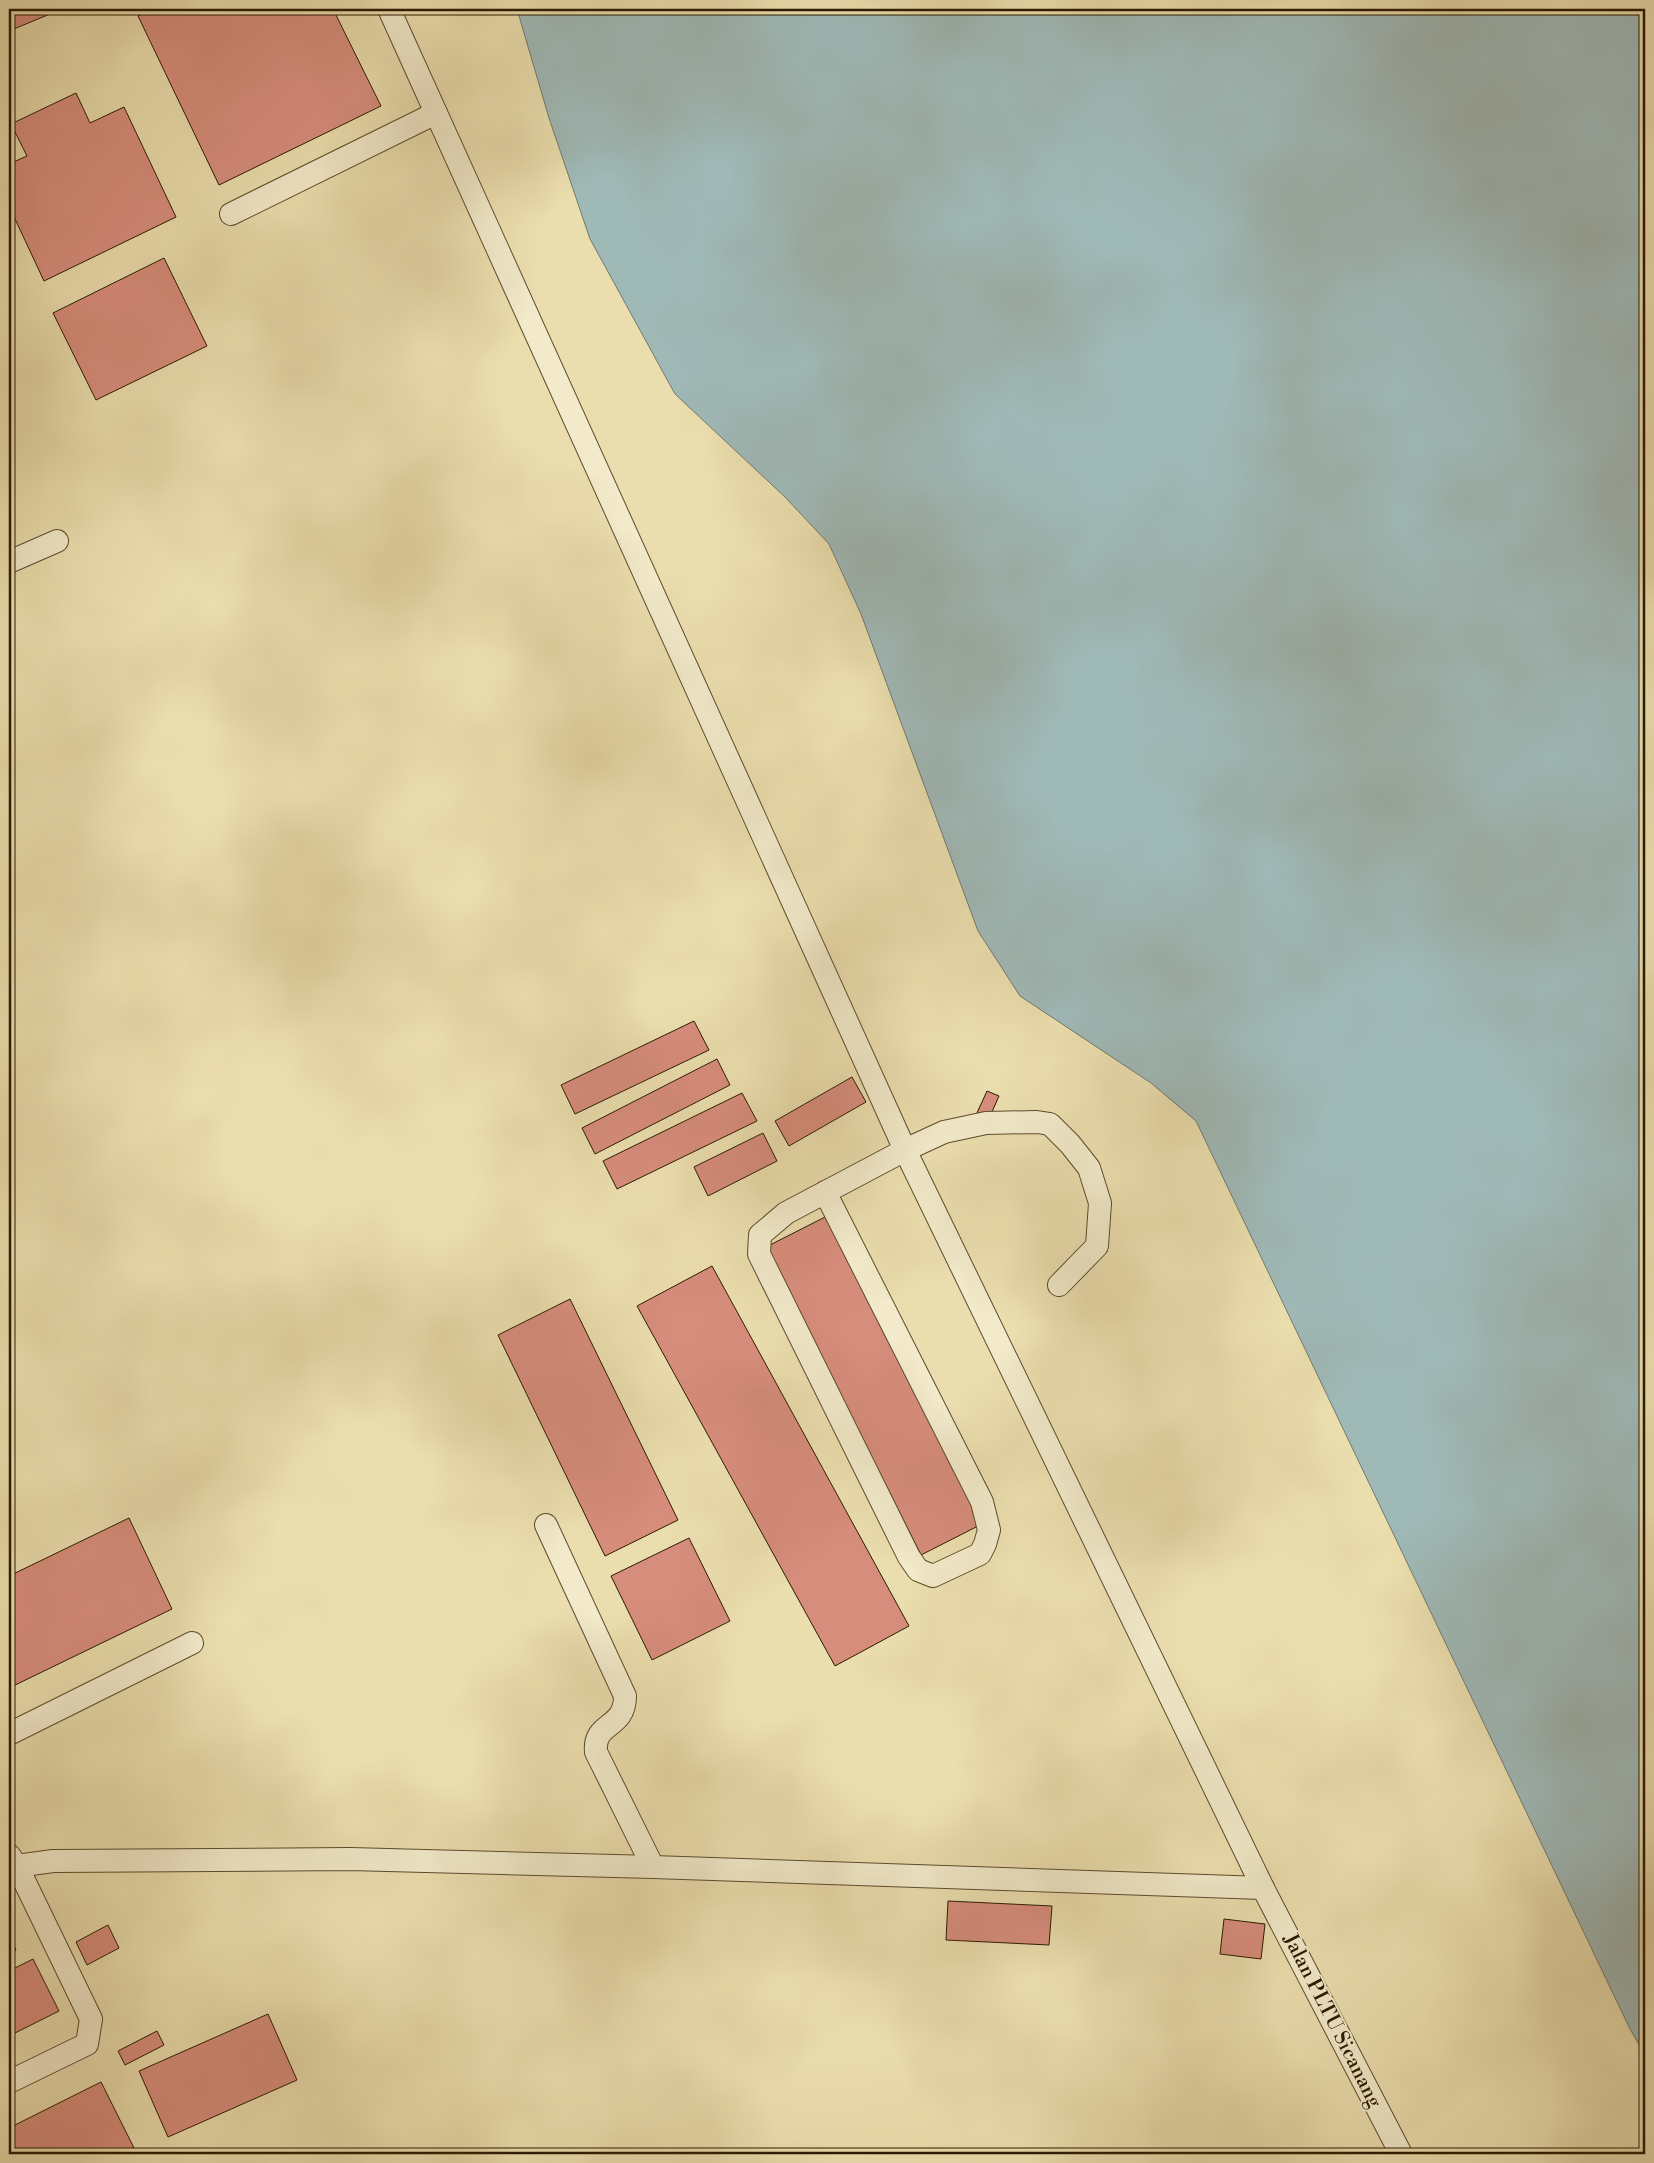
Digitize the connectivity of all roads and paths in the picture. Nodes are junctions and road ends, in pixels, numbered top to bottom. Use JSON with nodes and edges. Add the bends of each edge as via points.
{"nodes":[{"id":1,"x":389,"y":9,"type":"edge"},
{"id":2,"x":436,"y":114,"type":"junction"},
{"id":3,"x":231,"y":214,"type":"dead end"},
{"id":4,"x":57,"y":541,"type":"dead end"},
{"id":5,"x":9,"y":562,"type":"edge"},
{"id":6,"x":905,"y":1150,"type":"junction"},
{"id":7,"x":826,"y":1192,"type":"junction"},
{"id":8,"x":1059,"y":1285,"type":"dead end"},
{"id":9,"x":546,"y":1525,"type":"dead end"},
{"id":10,"x":192,"y":1643,"type":"dead end"},
{"id":11,"x":9,"y":1734,"type":"edge"},
{"id":12,"x":12,"y":1863,"type":"edge"},
{"id":13,"x":653,"y":1867,"type":"junction"},
{"id":14,"x":1263,"y":1888,"type":"junction"},
{"id":15,"x":9,"y":2082,"type":"edge"},
{"id":16,"x":1401,"y":2154,"type":"edge"}],
"edges":[{"from":1,"to":2,"type":"lane","name":"Jalan PLTU Sicanang"},
{"from":2,"to":3,"type":"lane"},
{"from":2,"to":6,"type":"lane","name":"Jalan PLTU Sicanang"},
{"from":4,"to":5,"type":"lane"},
{"from":6,"to":7,"type":"lane"},
{"from":6,"to":8,"type":"lane","via":[[944,1132],[986,1123],[1050,1124],[1089,1168],[1100,1203],[1097,1246]]},
{"from":6,"to":14,"type":"lane","name":"Jalan PLTU Sicanang"},
{"from":7,"to":7,"type":"lane","via":[[786,1213],[760,1235],[759,1254],[909,1557],[918,1570],[933,1576],[980,1554],[989,1530],[982,1502]]},
{"from":9,"to":13,"type":"lane","via":[[624,1696],[625,1707],[621,1715],[599,1734],[596,1752]]},
{"from":10,"to":11,"type":"lane"},
{"from":12,"to":13,"type":"lane","via":[[350,1859]]},
{"from":12,"to":15,"type":"lane","via":[[91,2019],[87,2044]]},
{"from":13,"to":14,"type":"lane"},
{"from":14,"to":16,"type":"lane","name":"Jalan PLTU Sicanang"}]}
